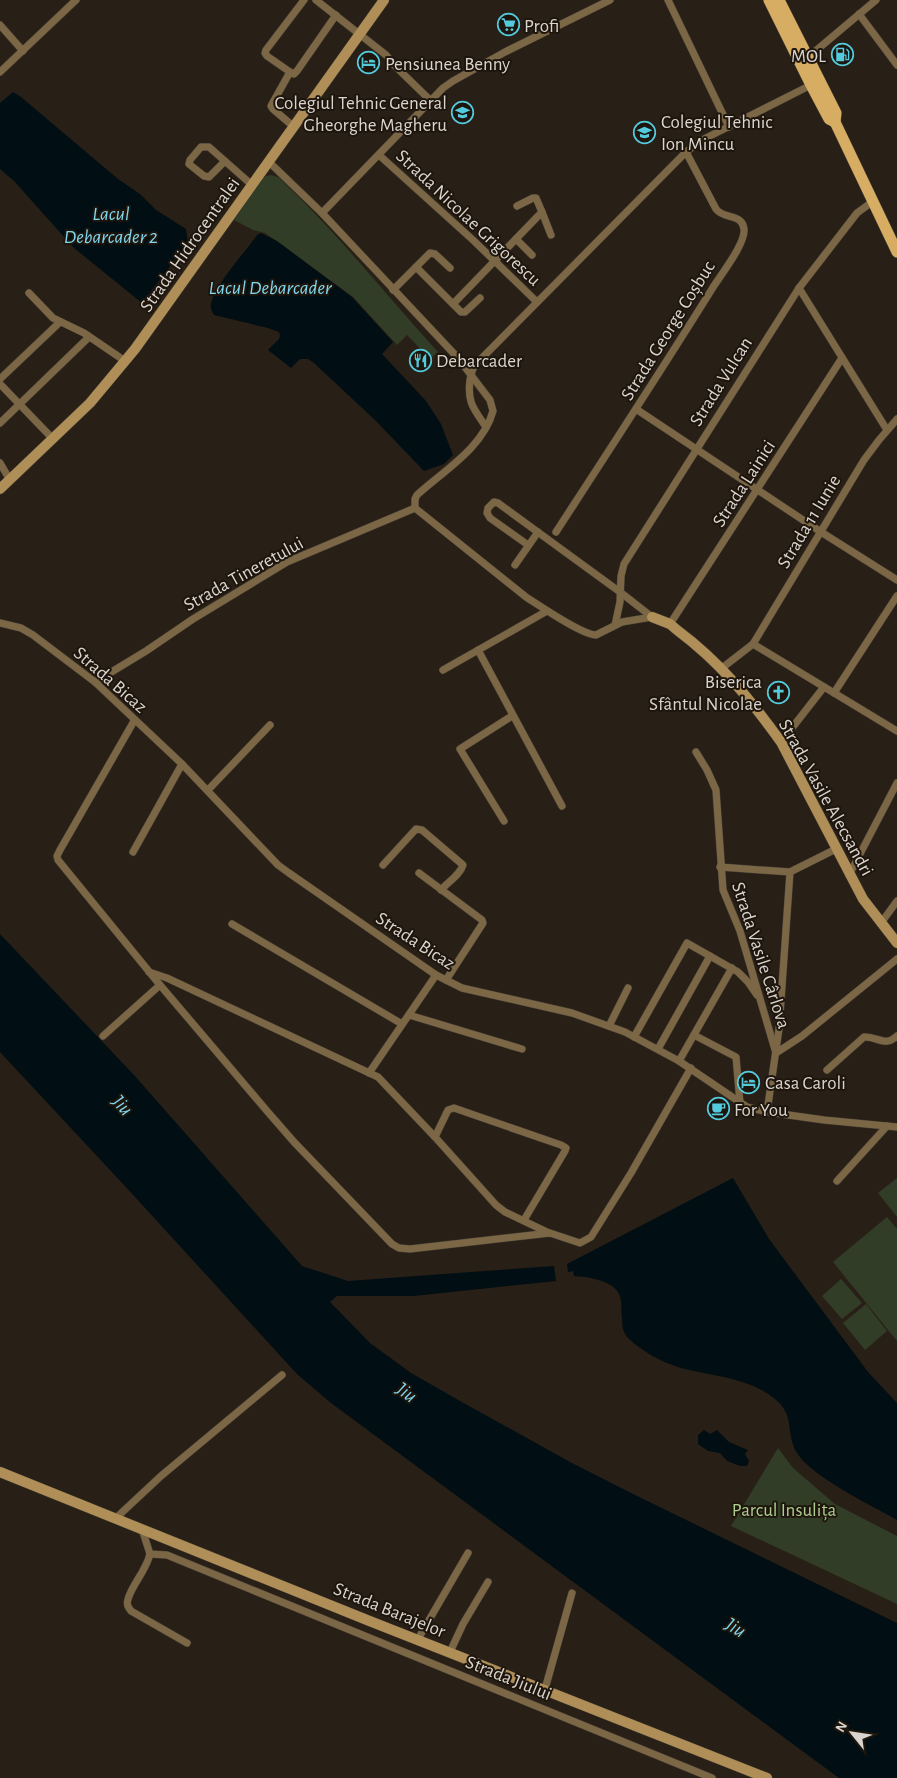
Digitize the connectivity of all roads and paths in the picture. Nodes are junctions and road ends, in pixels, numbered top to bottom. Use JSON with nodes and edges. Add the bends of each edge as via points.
{"nodes":[{"id":1,"x":76,"y":0,"type":"edge"},
{"id":2,"x":304,"y":0,"type":"edge"},
{"id":3,"x":316,"y":0,"type":"edge"},
{"id":4,"x":384,"y":0,"type":"edge"},
{"id":5,"x":610,"y":0,"type":"edge"},
{"id":6,"x":668,"y":0,"type":"edge"},
{"id":7,"x":769,"y":0,"type":"edge"},
{"id":8,"x":779,"y":0,"type":"edge"},
{"id":9,"x":876,"y":0,"type":"edge"},
{"id":10,"x":859,"y":14,"type":"junction"},
{"id":11,"x":336,"y":15,"type":"junction"},
{"id":12,"x":0,"y":25,"type":"edge"},
{"id":13,"x":360,"y":33,"type":"junction"},
{"id":14,"x":23,"y":52,"type":"junction"},
{"id":15,"x":804,"y":61,"type":"junction"},
{"id":16,"x":897,"y":65,"type":"edge"},
{"id":17,"x":0,"y":72,"type":"edge"},
{"id":18,"x":290,"y":72,"type":"junction"},
{"id":19,"x":810,"y":85,"type":"junction"},
{"id":20,"x":430,"y":100,"type":"junction"},
{"id":21,"x":835,"y":122,"type":"junction"},
{"id":22,"x":294,"y":127,"type":"junction"},
{"id":23,"x":729,"y":127,"type":"junction"},
{"id":24,"x":686,"y":152,"type":"junction"},
{"id":25,"x":378,"y":154,"type":"junction"},
{"id":26,"x":225,"y":160,"type":"junction"},
{"id":27,"x":269,"y":162,"type":"junction"},
{"id":28,"x":252,"y":185,"type":"junction"},
{"id":29,"x":872,"y":202,"type":"junction"},
{"id":30,"x":517,"y":206,"type":"dead end"},
{"id":31,"x":542,"y":212,"type":"junction"},
{"id":32,"x":322,"y":213,"type":"junction"},
{"id":33,"x":551,"y":235,"type":"dead end"},
{"id":34,"x":516,"y":239,"type":"junction"},
{"id":35,"x":897,"y":252,"type":"edge"},
{"id":36,"x":532,"y":254,"type":"dead end"},
{"id":37,"x":495,"y":261,"type":"junction"},
{"id":38,"x":416,"y":267,"type":"junction"},
{"id":39,"x":450,"y":268,"type":"dead end"},
{"id":40,"x":799,"y":288,"type":"junction"},
{"id":41,"x":392,"y":290,"type":"junction"},
{"id":42,"x":29,"y":293,"type":"dead end"},
{"id":43,"x":480,"y":298,"type":"dead end"},
{"id":44,"x":537,"y":302,"type":"junction"},
{"id":45,"x":453,"y":304,"type":"junction"},
{"id":46,"x":60,"y":322,"type":"junction"},
{"id":47,"x":89,"y":337,"type":"junction"},
{"id":48,"x":842,"y":358,"type":"junction"},
{"id":49,"x":125,"y":361,"type":"junction"},
{"id":50,"x":471,"y":377,"type":"junction"},
{"id":51,"x":0,"y":379,"type":"edge"},
{"id":52,"x":0,"y":384,"type":"edge"},
{"id":53,"x":19,"y":404,"type":"junction"},
{"id":54,"x":636,"y":410,"type":"junction"},
{"id":55,"x":897,"y":419,"type":"edge"},
{"id":56,"x":0,"y":423,"type":"edge"},
{"id":57,"x":486,"y":427,"type":"junction"},
{"id":58,"x":886,"y":430,"type":"junction"},
{"id":59,"x":54,"y":439,"type":"junction"},
{"id":60,"x":696,"y":450,"type":"junction"},
{"id":61,"x":0,"y":463,"type":"edge"},
{"id":62,"x":10,"y":480,"type":"junction"},
{"id":63,"x":0,"y":489,"type":"edge"},
{"id":64,"x":757,"y":490,"type":"junction"},
{"id":65,"x":415,"y":508,"type":"junction"},
{"id":66,"x":538,"y":532,"type":"junction"},
{"id":67,"x":556,"y":532,"type":"dead end"},
{"id":68,"x":821,"y":532,"type":"junction"},
{"id":69,"x":528,"y":545,"type":"junction"},
{"id":70,"x":515,"y":565,"type":"dead end"},
{"id":71,"x":897,"y":580,"type":"edge"},
{"id":72,"x":620,"y":592,"type":"junction"},
{"id":73,"x":897,"y":596,"type":"edge"},
{"id":74,"x":547,"y":611,"type":"junction"},
{"id":75,"x":652,"y":617,"type":"junction"},
{"id":76,"x":0,"y":622,"type":"edge"},
{"id":77,"x":670,"y":624,"type":"junction"},
{"id":78,"x":615,"y":625,"type":"junction"},
{"id":79,"x":753,"y":644,"type":"junction"},
{"id":80,"x":478,"y":650,"type":"junction"},
{"id":81,"x":722,"y":668,"type":"junction"},
{"id":82,"x":443,"y":670,"type":"dead end"},
{"id":83,"x":95,"y":682,"type":"junction"},
{"id":84,"x":824,"y":687,"type":"junction"},
{"id":85,"x":834,"y":693,"type":"junction"},
{"id":86,"x":512,"y":716,"type":"junction"},
{"id":87,"x":134,"y":720,"type":"junction"},
{"id":88,"x":270,"y":725,"type":"dead end"},
{"id":89,"x":897,"y":731,"type":"edge"},
{"id":90,"x":781,"y":742,"type":"junction"},
{"id":91,"x":696,"y":752,"type":"dead end"},
{"id":92,"x":182,"y":764,"type":"junction"},
{"id":93,"x":897,"y":783,"type":"edge"},
{"id":94,"x":208,"y":790,"type":"junction"},
{"id":95,"x":562,"y":806,"type":"dead end"},
{"id":96,"x":504,"y":821,"type":"dead end"},
{"id":97,"x":836,"y":849,"type":"junction"},
{"id":98,"x":133,"y":852,"type":"dead end"},
{"id":99,"x":383,"y":865,"type":"dead end"},
{"id":100,"x":720,"y":867,"type":"junction"},
{"id":101,"x":790,"y":872,"type":"junction"},
{"id":102,"x":419,"y":873,"type":"dead end"},
{"id":103,"x":850,"y":875,"type":"junction"},
{"id":104,"x":441,"y":890,"type":"junction"},
{"id":105,"x":897,"y":901,"type":"edge"},
{"id":106,"x":881,"y":923,"type":"junction"},
{"id":107,"x":232,"y":924,"type":"dead end"},
{"id":108,"x":897,"y":943,"type":"edge"},
{"id":109,"x":710,"y":956,"type":"junction"},
{"id":110,"x":897,"y":958,"type":"edge"},
{"id":111,"x":732,"y":968,"type":"junction"},
{"id":112,"x":148,"y":972,"type":"junction"},
{"id":113,"x":436,"y":975,"type":"junction"},
{"id":114,"x":446,"y":980,"type":"junction"},
{"id":115,"x":160,"y":986,"type":"junction"},
{"id":116,"x":628,"y":988,"type":"dead end"},
{"id":117,"x":762,"y":1002,"type":"junction"},
{"id":118,"x":409,"y":1015,"type":"junction"},
{"id":119,"x":402,"y":1024,"type":"junction"},
{"id":120,"x":609,"y":1026,"type":"junction"},
{"id":121,"x":694,"y":1035,"type":"junction"},
{"id":122,"x":102,"y":1036,"type":"dead end"},
{"id":123,"x":897,"y":1036,"type":"edge"},
{"id":124,"x":634,"y":1037,"type":"junction"},
{"id":125,"x":522,"y":1049,"type":"dead end"},
{"id":126,"x":658,"y":1049,"type":"junction"},
{"id":127,"x":776,"y":1053,"type":"junction"},
{"id":128,"x":679,"y":1061,"type":"junction"},
{"id":129,"x":691,"y":1068,"type":"junction"},
{"id":130,"x":827,"y":1070,"type":"dead end"},
{"id":131,"x":369,"y":1073,"type":"junction"},
{"id":132,"x":740,"y":1103,"type":"junction"},
{"id":133,"x":767,"y":1112,"type":"junction"},
{"id":134,"x":887,"y":1126,"type":"junction"},
{"id":135,"x":897,"y":1127,"type":"edge"},
{"id":136,"x":435,"y":1137,"type":"junction"},
{"id":137,"x":837,"y":1181,"type":"dead end"},
{"id":138,"x":524,"y":1220,"type":"junction"},
{"id":139,"x":550,"y":1233,"type":"junction"},
{"id":140,"x":282,"y":1374,"type":"dead end"},
{"id":141,"x":0,"y":1472,"type":"edge"},
{"id":142,"x":116,"y":1518,"type":"junction"},
{"id":143,"x":142,"y":1529,"type":"junction"},
{"id":144,"x":468,"y":1553,"type":"dead end"},
{"id":145,"x":150,"y":1554,"type":"junction"},
{"id":146,"x":488,"y":1582,"type":"dead end"},
{"id":147,"x":572,"y":1593,"type":"dead end"},
{"id":148,"x":418,"y":1640,"type":"junction"},
{"id":149,"x":187,"y":1643,"type":"dead end"},
{"id":150,"x":450,"y":1652,"type":"junction"},
{"id":151,"x":545,"y":1690,"type":"junction"},
{"id":152,"x":712,"y":1778,"type":"edge"},
{"id":153,"x":767,"y":1778,"type":"edge"}],
"edges":[{"from":1,"to":14,"type":"street"},
{"from":2,"to":18,"type":"street","via":[[266,50],[267,56]]},
{"from":3,"to":11,"type":"street"},
{"from":4,"to":13,"type":"street","name":"Strada Hidrocentralei"},
{"from":5,"to":20,"type":"street","via":[[453,81]]},
{"from":6,"to":23,"type":"street"},
{"from":7,"to":15,"type":"main road"},
{"from":8,"to":15,"type":"main road"},
{"from":9,"to":10,"type":"street"},
{"from":10,"to":15,"type":"street"},
{"from":10,"to":16,"type":"street"},
{"from":11,"to":13,"type":"street"},
{"from":11,"to":18,"type":"street","via":[[297,71],[294,74]]},
{"from":12,"to":14,"type":"street"},
{"from":13,"to":20,"type":"street"},
{"from":13,"to":22,"type":"street","name":"Strada Hidrocentralei"},
{"from":14,"to":17,"type":"street"},
{"from":15,"to":19,"type":"main road"},
{"from":15,"to":21,"type":"main road","via":[[836,113]]},
{"from":18,"to":22,"type":"street","via":[[271,106]]},
{"from":19,"to":21,"type":"main road","via":[[829,119]]},
{"from":19,"to":23,"type":"street"},
{"from":20,"to":25,"type":"street"},
{"from":21,"to":29,"type":"main road"},
{"from":22,"to":27,"type":"street","name":"Strada Hidrocentralei"},
{"from":23,"to":24,"type":"street"},
{"from":24,"to":44,"type":"street"},
{"from":24,"to":54,"type":"street","name":"Strada George Coșbuc","via":[[716,209],[725,216],[739,219],[744,234]]},
{"from":25,"to":32,"type":"street"},
{"from":25,"to":37,"type":"street","name":"Strada Nicolae Grigorescu"},
{"from":26,"to":26,"type":"street","via":[[205,146],[189,164],[210,177]]},
{"from":26,"to":28,"type":"street"},
{"from":27,"to":28,"type":"street","name":"Strada Hidrocentralei"},
{"from":27,"to":32,"type":"street"},
{"from":28,"to":49,"type":"street","name":"Strada Hidrocentralei"},
{"from":29,"to":35,"type":"main road"},
{"from":29,"to":40,"type":"street","name":"Strada Vulcan","via":[[857,213]]},
{"from":30,"to":31,"type":"street","via":[[536,198]]},
{"from":31,"to":33,"type":"street"},
{"from":31,"to":34,"type":"street"},
{"from":32,"to":41,"type":"street"},
{"from":34,"to":36,"type":"street"},
{"from":34,"to":37,"type":"street"},
{"from":37,"to":44,"type":"street","name":"Strada Nicolae Grigorescu"},
{"from":37,"to":45,"type":"street"},
{"from":38,"to":39,"type":"street","via":[[432,253]]},
{"from":38,"to":41,"type":"street"},
{"from":38,"to":45,"type":"street"},
{"from":40,"to":48,"type":"street"},
{"from":40,"to":60,"type":"street","name":"Strada Vulcan"},
{"from":41,"to":50,"type":"street","via":[[458,358]]},
{"from":42,"to":46,"type":"street"},
{"from":43,"to":45,"type":"street","via":[[463,313]]},
{"from":44,"to":50,"type":"street","via":[[475,365]]},
{"from":46,"to":47,"type":"street"},
{"from":46,"to":51,"type":"street"},
{"from":47,"to":49,"type":"street"},
{"from":47,"to":53,"type":"street"},
{"from":48,"to":58,"type":"street"},
{"from":48,"to":64,"type":"street","name":"Strada Lainici"},
{"from":49,"to":59,"type":"street","name":"Strada Hidrocentralei"},
{"from":50,"to":57,"type":"street","via":[[470,402]]},
{"from":50,"to":57,"type":"street","via":[[492,406]]},
{"from":52,"to":53,"type":"street"},
{"from":53,"to":56,"type":"street"},
{"from":53,"to":59,"type":"street"},
{"from":54,"to":60,"type":"street"},
{"from":54,"to":67,"type":"street","name":"Strada George Coșbuc"},
{"from":55,"to":58,"type":"street","name":"Strada 11 Iunie"},
{"from":57,"to":65,"type":"street","via":[[470,448],[417,495]]},
{"from":58,"to":68,"type":"street","name":"Strada 11 Iunie"},
{"from":59,"to":62,"type":"street","name":"Strada Hidrocentralei"},
{"from":60,"to":64,"type":"street"},
{"from":60,"to":72,"type":"street","name":"Strada Vulcan","via":[[624,564]]},
{"from":61,"to":62,"type":"street"},
{"from":62,"to":63,"type":"street","name":"Strada Hidrocentralei"},
{"from":64,"to":68,"type":"street"},
{"from":64,"to":77,"type":"street","name":"Strada Lainici"},
{"from":65,"to":74,"type":"street","name":"Strada Vasile Alecsandri"},
{"from":65,"to":83,"type":"street","name":"Strada Tineretului","via":[[287,562]]},
{"from":66,"to":69,"type":"street"},
{"from":66,"to":69,"type":"street","name":"Strada Vasile Alecsandri","via":[[498,503],[494,502],[488,508],[490,518]]},
{"from":66,"to":72,"type":"street","name":"Strada Vasile Alecsandri"},
{"from":68,"to":71,"type":"street"},
{"from":68,"to":79,"type":"street","name":"Strada 11 Iunie"},
{"from":69,"to":70,"type":"street"},
{"from":72,"to":75,"type":"street","name":"Strada Vasile Alecsandri"},
{"from":72,"to":78,"type":"street"},
{"from":73,"to":85,"type":"street"},
{"from":74,"to":78,"type":"street","name":"Strada Vasile Alecsandri","via":[[593,636]]},
{"from":74,"to":80,"type":"street"},
{"from":75,"to":77,"type":"street","name":"Strada Vasile Alecsandri"},
{"from":75,"to":78,"type":"street","name":"Strada Vasile Alecsandri"},
{"from":76,"to":83,"type":"street","name":"Strada Bicaz","via":[[21,628]]},
{"from":77,"to":81,"type":"street","name":"Strada Vasile Alecsandri"},
{"from":79,"to":81,"type":"street","name":"Strada 11 Iunie"},
{"from":79,"to":84,"type":"street"},
{"from":80,"to":82,"type":"street"},
{"from":80,"to":86,"type":"street"},
{"from":81,"to":90,"type":"street","name":"Strada Vasile Alecsandri"},
{"from":83,"to":87,"type":"street","name":"Strada Bicaz"},
{"from":84,"to":85,"type":"street"},
{"from":84,"to":90,"type":"street"},
{"from":85,"to":89,"type":"street"},
{"from":86,"to":95,"type":"street"},
{"from":86,"to":96,"type":"street","via":[[460,749]]},
{"from":87,"to":92,"type":"street","name":"Strada Bicaz"},
{"from":87,"to":112,"type":"street","via":[[57,856]]},
{"from":88,"to":94,"type":"street"},
{"from":90,"to":97,"type":"street","name":"Strada Vasile Alecsandri"},
{"from":91,"to":100,"type":"street","name":"Strada Vasile Cârlova","via":[[716,790]]},
{"from":92,"to":94,"type":"street","name":"Strada Bicaz"},
{"from":92,"to":98,"type":"street"},
{"from":93,"to":103,"type":"street"},
{"from":94,"to":113,"type":"street","name":"Strada Bicaz","via":[[284,869]]},
{"from":97,"to":101,"type":"street"},
{"from":97,"to":103,"type":"street","name":"Strada Vasile Alecsandri"},
{"from":99,"to":104,"type":"street","via":[[416,829],[422,830],[463,865]]},
{"from":100,"to":101,"type":"street"},
{"from":100,"to":117,"type":"street","name":"Strada Vasile Cârlova","via":[[723,890],[740,931]]},
{"from":101,"to":127,"type":"street"},
{"from":102,"to":104,"type":"street"},
{"from":103,"to":106,"type":"street","name":"Strada Vasile Alecsandri"},
{"from":104,"to":114,"type":"street","via":[[483,923]]},
{"from":105,"to":106,"type":"street"},
{"from":106,"to":108,"type":"street","name":"Strada Vasile Alecsandri"},
{"from":107,"to":119,"type":"street"},
{"from":109,"to":111,"type":"street"},
{"from":109,"to":124,"type":"street","via":[[687,943]]},
{"from":109,"to":126,"type":"street"},
{"from":110,"to":127,"type":"street","via":[[802,1036]]},
{"from":111,"to":117,"type":"street","via":[[748,982]]},
{"from":111,"to":121,"type":"street"},
{"from":112,"to":115,"type":"street"},
{"from":112,"to":131,"type":"street"},
{"from":113,"to":114,"type":"street","name":"Strada Bicaz"},
{"from":113,"to":118,"type":"street"},
{"from":114,"to":120,"type":"street","name":"Strada Bicaz","via":[[468,990],[572,1013]]},
{"from":115,"to":122,"type":"street"},
{"from":115,"to":139,"type":"street","via":[[294,1142],[398,1248]]},
{"from":116,"to":120,"type":"street"},
{"from":117,"to":127,"type":"street","name":"Strada Vasile Cârlova"},
{"from":118,"to":119,"type":"street"},
{"from":118,"to":125,"type":"street"},
{"from":119,"to":131,"type":"street"},
{"from":120,"to":124,"type":"street","name":"Strada Bicaz"},
{"from":121,"to":128,"type":"street"},
{"from":121,"to":132,"type":"street","via":[[736,1057]]},
{"from":123,"to":130,"type":"street","via":[[886,1042],[864,1036]]},
{"from":124,"to":126,"type":"street","name":"Strada Bicaz"},
{"from":126,"to":128,"type":"street","name":"Strada Bicaz"},
{"from":127,"to":133,"type":"street"},
{"from":128,"to":129,"type":"street","name":"Strada Bicaz"},
{"from":129,"to":132,"type":"street","name":"Strada Bicaz"},
{"from":129,"to":139,"type":"street","via":[[591,1237],[580,1243]]},
{"from":131,"to":136,"type":"street","via":[[382,1080]]},
{"from":132,"to":133,"type":"street","name":"Strada Bicaz"},
{"from":133,"to":134,"type":"street","name":"Strada Bicaz"},
{"from":134,"to":135,"type":"street","name":"Strada Bicaz"},
{"from":134,"to":137,"type":"street"},
{"from":136,"to":138,"type":"street","via":[[496,1205]]},
{"from":136,"to":138,"type":"street","via":[[448,1110],[454,1108],[566,1148]]},
{"from":138,"to":139,"type":"street"},
{"from":140,"to":142,"type":"street"},
{"from":141,"to":142,"type":"street","name":"Strada Barajelor"},
{"from":142,"to":143,"type":"street","name":"Strada Barajelor"},
{"from":143,"to":145,"type":"street"},
{"from":143,"to":148,"type":"street","name":"Strada Barajelor"},
{"from":144,"to":148,"type":"street"},
{"from":145,"to":149,"type":"street","via":[[127,1605],[131,1611]]},
{"from":145,"to":152,"type":"street","name":"Strada Jiului","via":[[167,1555]]},
{"from":146,"to":150,"type":"street"},
{"from":147,"to":151,"type":"street"},
{"from":148,"to":150,"type":"street","name":"Strada Barajelor"},
{"from":150,"to":151,"type":"street","name":"Strada Barajelor"},
{"from":151,"to":153,"type":"street","name":"Strada Barajelor"}]}
